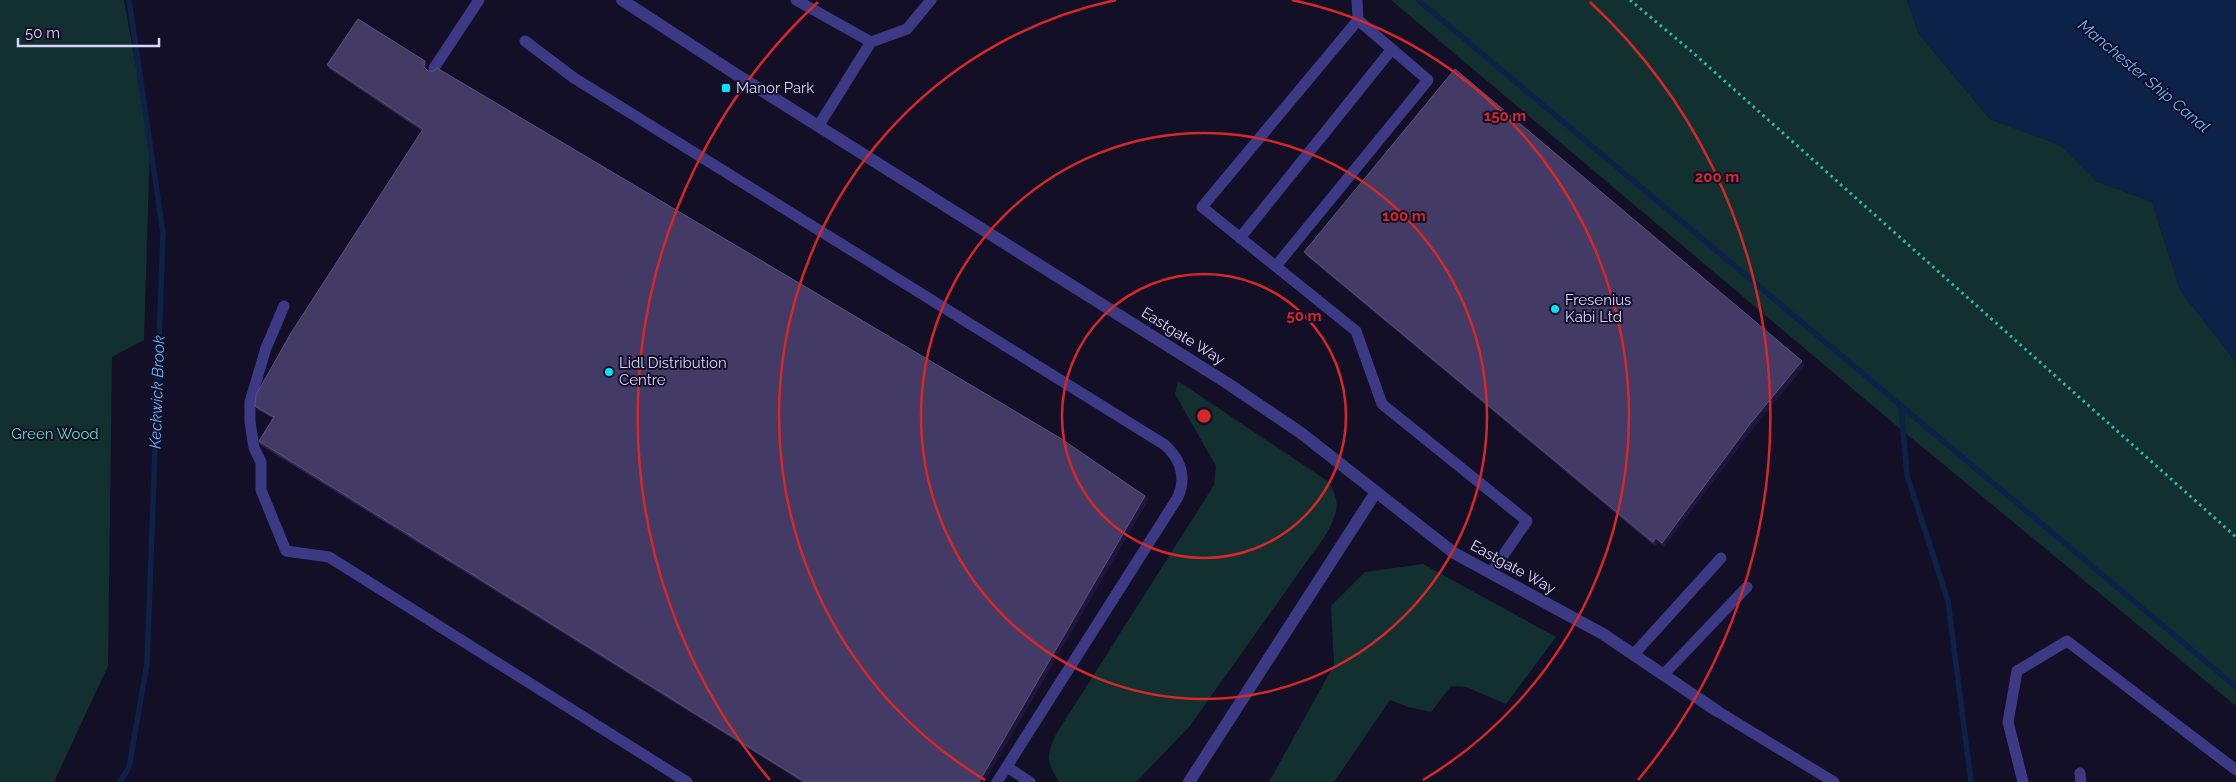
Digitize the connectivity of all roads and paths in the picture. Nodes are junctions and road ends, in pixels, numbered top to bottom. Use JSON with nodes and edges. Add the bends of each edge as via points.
{"nodes":[{"id":1,"x":479,"y":0,"type":"edge"},
{"id":2,"x":622,"y":0,"type":"edge"},
{"id":3,"x":931,"y":0,"type":"edge"},
{"id":4,"x":1357,"y":0,"type":"edge"},
{"id":5,"x":1630,"y":0,"type":"edge"},
{"id":6,"x":800,"y":1,"type":"edge"},
{"id":7,"x":1358,"y":20,"type":"junction"},
{"id":8,"x":525,"y":41,"type":"dead end"},
{"id":9,"x":871,"y":42,"type":"junction"},
{"id":10,"x":1392,"y":49,"type":"junction"},
{"id":11,"x":434,"y":68,"type":"edge"},
{"id":12,"x":818,"y":125,"type":"junction"},
{"id":13,"x":1240,"y":238,"type":"junction"},
{"id":14,"x":1276,"y":266,"type":"junction"},
{"id":15,"x":284,"y":306,"type":"dead end"},
{"id":16,"x":1376,"y":492,"type":"junction"},
{"id":17,"x":2236,"y":537,"type":"edge"},
{"id":18,"x":1721,"y":558,"type":"dead end"},
{"id":19,"x":1491,"y":573,"type":"junction"},
{"id":20,"x":1747,"y":587,"type":"dead end"},
{"id":21,"x":1634,"y":654,"type":"junction"},
{"id":22,"x":1664,"y":674,"type":"junction"},
{"id":23,"x":1717,"y":711,"type":"joint"},
{"id":24,"x":1007,"y":767,"type":"junction"},
{"id":25,"x":2236,"y":770,"type":"edge"},
{"id":26,"x":687,"y":782,"type":"edge"},
{"id":27,"x":997,"y":782,"type":"edge"},
{"id":28,"x":1030,"y":782,"type":"edge"},
{"id":29,"x":1189,"y":782,"type":"edge"},
{"id":30,"x":1834,"y":782,"type":"edge"},
{"id":31,"x":2023,"y":782,"type":"edge"}],
"edges":[{"from":1,"to":11,"type":"lane"},
{"from":2,"to":12,"type":"street","name":"Eastgate Way"},
{"from":3,"to":9,"type":"lane","via":[[907,29]]},
{"from":4,"to":7,"type":"lane"},
{"from":5,"to":17,"type":"path","via":[[1691,50]]},
{"from":6,"to":9,"type":"lane"},
{"from":7,"to":10,"type":"lane"},
{"from":7,"to":13,"type":"lane","via":[[1202,207]]},
{"from":8,"to":24,"type":"lane","via":[[574,78],[1165,444],[1173,452],[1182,472],[1178,496]]},
{"from":9,"to":12,"type":"lane"},
{"from":10,"to":13,"type":"lane"},
{"from":10,"to":14,"type":"lane","via":[[1428,80]]},
{"from":12,"to":16,"type":"street","name":"Eastgate Way","via":[[1227,383],[1301,433]]},
{"from":13,"to":14,"type":"lane"},
{"from":14,"to":19,"type":"lane","via":[[1356,331],[1382,404],[1528,521]]},
{"from":15,"to":26,"type":"lane","via":[[266,348],[250,402],[250,422],[254,448],[261,462],[261,490],[286,551],[329,557]]},
{"from":16,"to":19,"type":"street","name":"Eastgate Way","via":[[1454,553]]},
{"from":16,"to":29,"type":"street"},
{"from":18,"to":21,"type":"lane"},
{"from":19,"to":21,"type":"street","name":"Eastgate Way"},
{"from":20,"to":22,"type":"lane"},
{"from":21,"to":22,"type":"street","name":"Eastgate Way"},
{"from":22,"to":23,"type":"street","name":"Eastgate Way"},
{"from":23,"to":30,"type":"lane"},
{"from":24,"to":27,"type":"lane"},
{"from":24,"to":28,"type":"lane"},
{"from":25,"to":31,"type":"lane","via":[[2067,641],[2016,671],[2008,722]]}]}
